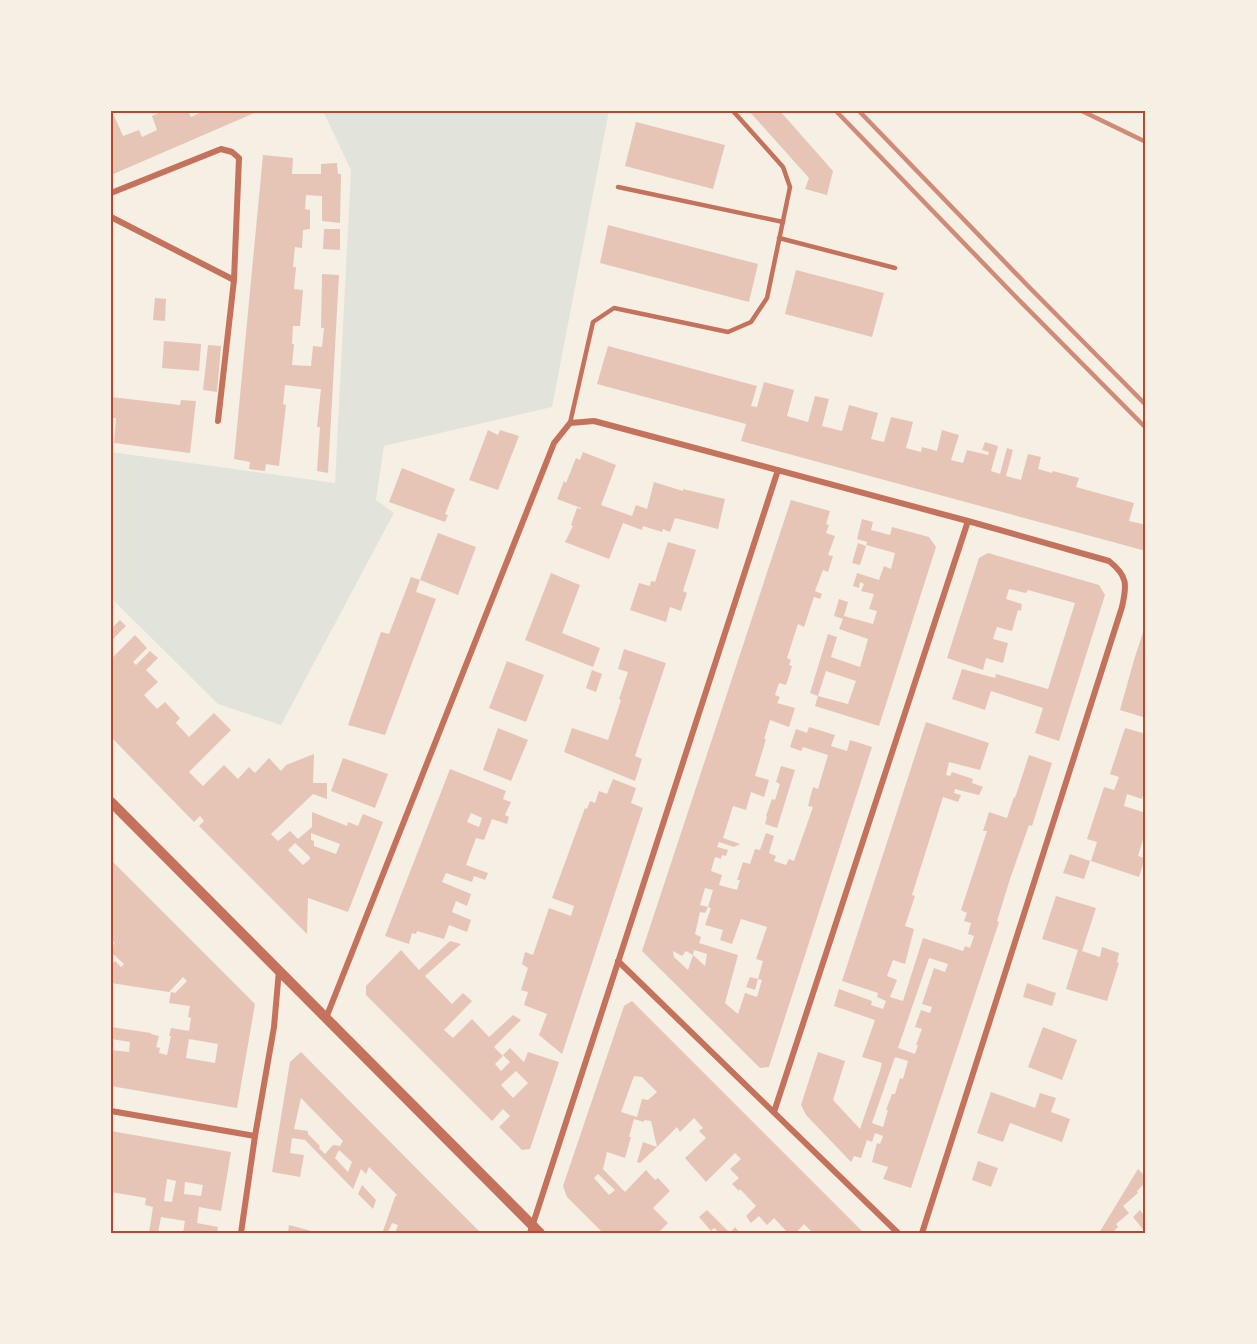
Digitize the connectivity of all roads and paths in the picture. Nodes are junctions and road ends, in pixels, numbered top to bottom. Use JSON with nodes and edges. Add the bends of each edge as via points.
{"nodes":[{"id":1,"x":734,"y":111,"type":"edge"},
{"id":2,"x":618,"y":187,"type":"dead end"},
{"id":3,"x":111,"y":193,"type":"edge"},
{"id":4,"x":111,"y":217,"type":"edge"},
{"id":5,"x":783,"y":222,"type":"junction"},
{"id":6,"x":779,"y":238,"type":"junction"},
{"id":7,"x":895,"y":268,"type":"dead end"},
{"id":8,"x":234,"y":280,"type":"junction"},
{"id":9,"x":218,"y":422,"type":"dead end"},
{"id":10,"x":570,"y":423,"type":"junction"},
{"id":11,"x":778,"y":470,"type":"junction"},
{"id":12,"x":968,"y":521,"type":"junction"},
{"id":13,"x":111,"y":802,"type":"edge"},
{"id":14,"x":618,"y":962,"type":"junction"},
{"id":15,"x":279,"y":970,"type":"junction"},
{"id":16,"x":326,"y":1018,"type":"junction"},
{"id":17,"x":111,"y":1111,"type":"edge"},
{"id":18,"x":774,"y":1112,"type":"junction"},
{"id":19,"x":255,"y":1136,"type":"junction"},
{"id":20,"x":534,"y":1230,"type":"edge"},
{"id":21,"x":241,"y":1233,"type":"edge"},
{"id":22,"x":898,"y":1233,"type":"edge"},
{"id":23,"x":922,"y":1233,"type":"edge"}],
"edges":[{"from":1,"to":5,"type":"lane","via":[[783,167],[790,187]]},
{"from":2,"to":5,"type":"lane"},
{"from":3,"to":8,"type":"street","via":[[221,149],[232,152],[239,158]]},
{"from":4,"to":8,"type":"street"},
{"from":5,"to":6,"type":"lane"},
{"from":6,"to":7,"type":"lane"},
{"from":6,"to":10,"type":"lane","via":[[767,298],[751,322],[728,332],[614,308],[593,322]]},
{"from":8,"to":9,"type":"street"},
{"from":10,"to":11,"type":"street","via":[[594,421]]},
{"from":10,"to":16,"type":"street","via":[[554,443]]},
{"from":11,"to":12,"type":"street"},
{"from":11,"to":14,"type":"street"},
{"from":12,"to":18,"type":"street"},
{"from":12,"to":23,"type":"street","via":[[1109,561],[1119,569],[1126,588]]},
{"from":13,"to":15,"type":"street"},
{"from":14,"to":18,"type":"street"},
{"from":14,"to":20,"type":"street"},
{"from":15,"to":16,"type":"street"},
{"from":15,"to":19,"type":"street","via":[[274,1027]]},
{"from":16,"to":20,"type":"street"},
{"from":17,"to":19,"type":"street"},
{"from":18,"to":22,"type":"street"},
{"from":19,"to":21,"type":"street"}]}
